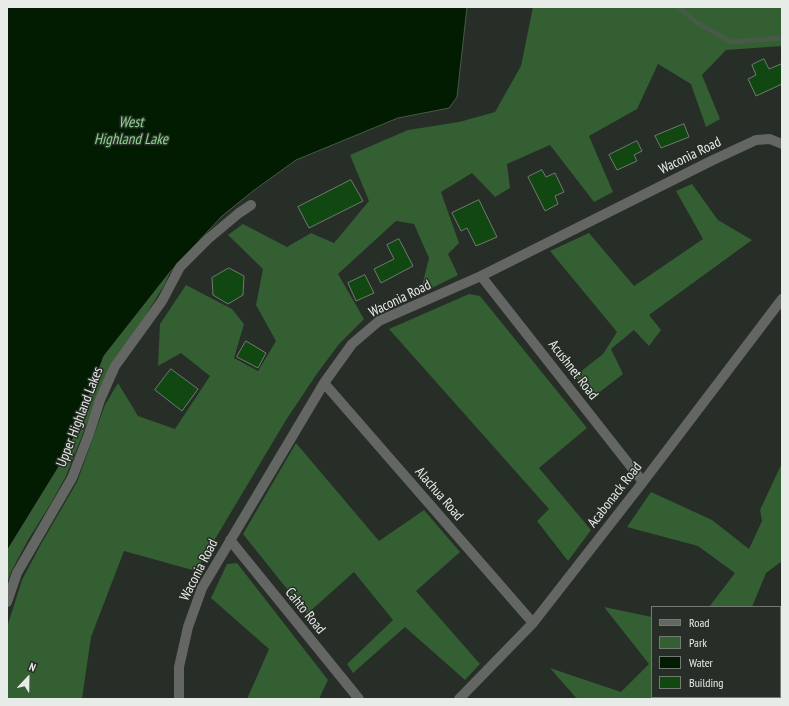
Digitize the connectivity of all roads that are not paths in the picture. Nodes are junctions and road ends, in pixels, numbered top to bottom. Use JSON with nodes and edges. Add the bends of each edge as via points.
{"nodes":[{"id":1,"x":782,"y":144,"type":"edge"},
{"id":2,"x":250,"y":205,"type":"dead end"},
{"id":3,"x":481,"y":276,"type":"junction"},
{"id":4,"x":782,"y":299,"type":"edge"},
{"id":5,"x":324,"y":383,"type":"junction"},
{"id":6,"x":644,"y":482,"type":"junction"},
{"id":7,"x":230,"y":540,"type":"junction"},
{"id":8,"x":7,"y":602,"type":"edge"},
{"id":9,"x":533,"y":623,"type":"junction"},
{"id":10,"x":179,"y":699,"type":"edge"},
{"id":11,"x":359,"y":699,"type":"edge"},
{"id":12,"x":459,"y":699,"type":"edge"}],
"edges":[{"from":1,"to":3,"type":"street","name":"Waconia Road","via":[[770,139],[756,140]]},
{"from":2,"to":8,"type":"street","name":"Upper Highland Lakes","via":[[180,267],[162,301],[115,366],[72,478],[17,572]]},
{"from":3,"to":5,"type":"street","name":"Waconia Road","via":[[379,321],[352,344]]},
{"from":3,"to":6,"type":"street","name":"Acushnet Road"},
{"from":4,"to":6,"type":"street","name":"Acabonack Road"},
{"from":5,"to":7,"type":"street","name":"Waconia Road"},
{"from":5,"to":9,"type":"street","name":"Alachua Road"},
{"from":6,"to":9,"type":"street","name":"Acabonack Road"},
{"from":7,"to":10,"type":"street","name":"Waconia Road","via":[[202,588],[188,627],[179,667]]},
{"from":7,"to":11,"type":"street","name":"Cahto Road"},
{"from":9,"to":12,"type":"street","name":"Acabonack Road"}]}
